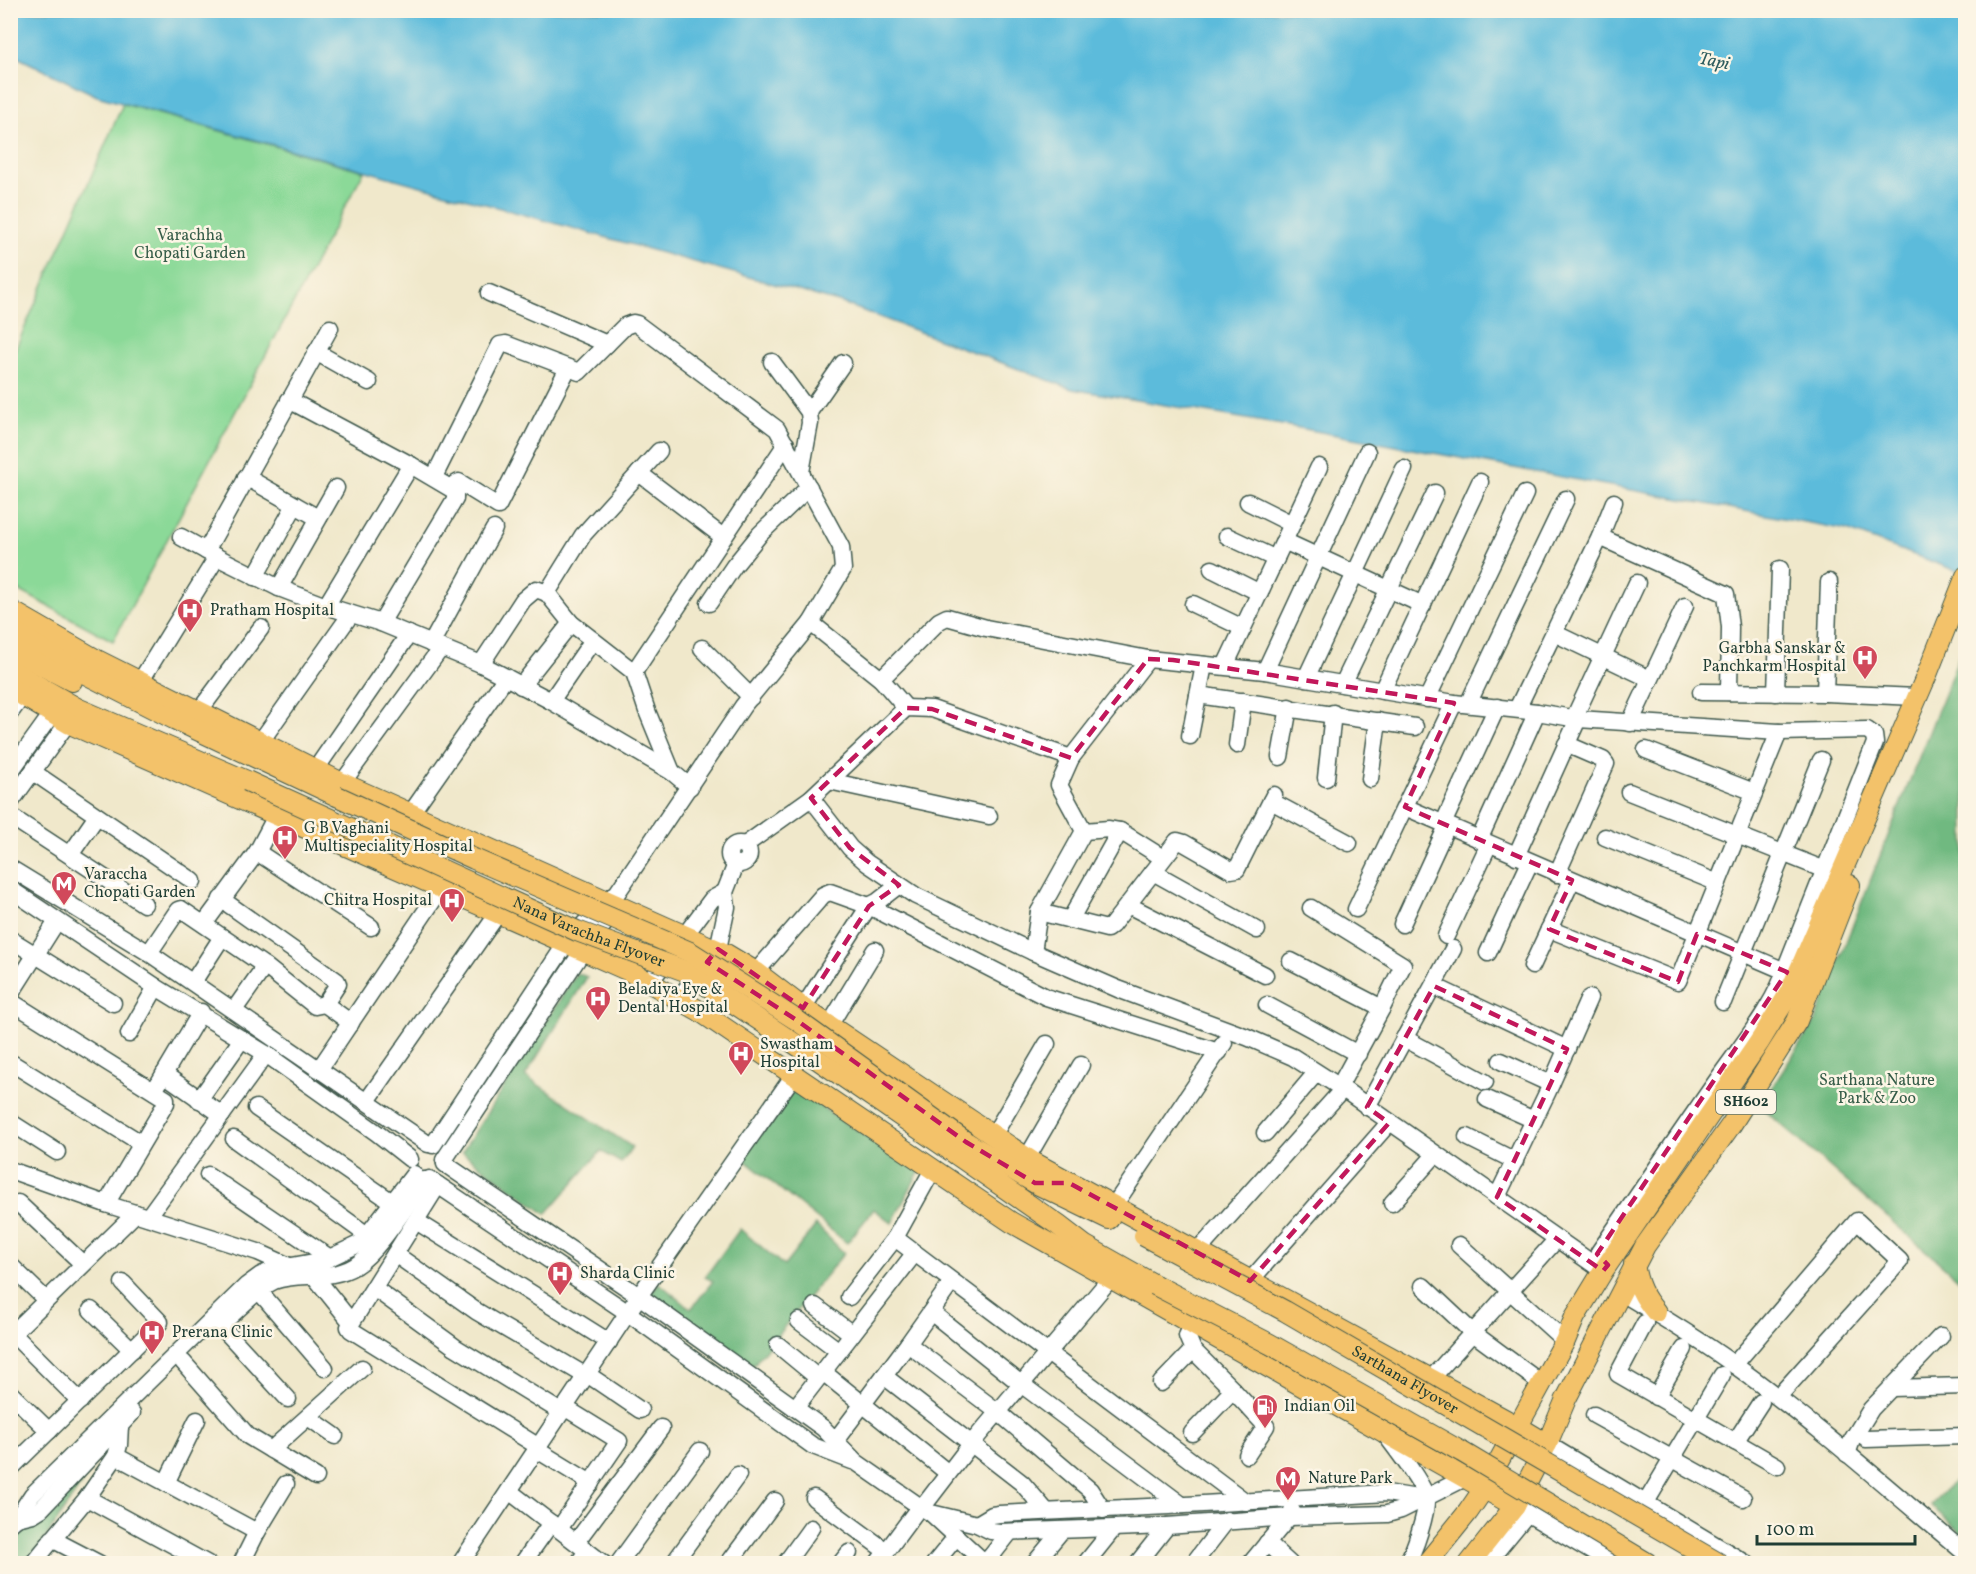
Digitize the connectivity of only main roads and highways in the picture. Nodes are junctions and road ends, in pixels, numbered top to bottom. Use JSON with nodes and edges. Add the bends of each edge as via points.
{"nodes":[{"id":1,"x":1965,"y":576,"type":"edge"},
{"id":2,"x":1965,"y":608,"type":"edge"},
{"id":3,"x":10,"y":610,"type":"edge"},
{"id":4,"x":10,"y":629,"type":"edge"},
{"id":5,"x":10,"y":649,"type":"edge"},
{"id":6,"x":10,"y":659,"type":"edge"},
{"id":7,"x":10,"y":670,"type":"edge"},
{"id":8,"x":1932,"y":678,"type":"junction"},
{"id":9,"x":17,"y":691,"type":"edge"},
{"id":10,"x":65,"y":711,"type":"junction"},
{"id":11,"x":174,"y":719,"type":"junction"},
{"id":12,"x":142,"y":737,"type":"junction"},
{"id":13,"x":196,"y":770,"type":"junction"},
{"id":14,"x":311,"y":775,"type":"junction"},
{"id":15,"x":340,"y":789,"type":"junction"},
{"id":16,"x":962,"y":1148,"type":"junction"},
{"id":17,"x":980,"y":1171,"type":"junction"},
{"id":18,"x":1035,"y":1183,"type":"junction"},
{"id":19,"x":1069,"y":1183,"type":"junction"},
{"id":20,"x":1084,"y":1207,"type":"junction"},
{"id":21,"x":1011,"y":1222,"type":"junction"},
{"id":22,"x":1051,"y":1245,"type":"junction"},
{"id":23,"x":1084,"y":1245,"type":"junction"},
{"id":24,"x":1634,"y":1264,"type":"junction"},
{"id":25,"x":1651,"y":1318,"type":"road end"},
{"id":26,"x":1517,"y":1426,"type":"junction"},
{"id":27,"x":1547,"y":1444,"type":"junction"},
{"id":28,"x":1483,"y":1488,"type":"junction"},
{"id":29,"x":1522,"y":1509,"type":"junction"},
{"id":30,"x":1426,"y":1563,"type":"edge"},
{"id":31,"x":1469,"y":1563,"type":"edge"},
{"id":32,"x":1649,"y":1563,"type":"edge"},
{"id":33,"x":1720,"y":1563,"type":"edge"}],
"edges":[{"from":1,"to":8,"type":"main road","number":"SH602"},
{"from":2,"to":8,"type":"main road","number":"SH602"},
{"from":3,"to":14,"type":"main road","via":[[97,660],[261,741]]},
{"from":4,"to":11,"type":"main road","via":[[60,661]]},
{"from":5,"to":11,"type":"main road","via":[[143,717]]},
{"from":6,"to":12,"type":"main road","via":[[129,719]]},
{"from":7,"to":10,"type":"main road"},
{"from":8,"to":24,"type":"main road","number":"SH602","via":[[1797,1021],[1731,1125]]},
{"from":8,"to":26,"type":"main road","number":"SH602","via":[[1917,697],[1760,1041],[1575,1317]]},
{"from":9,"to":10,"type":"main road"},
{"from":10,"to":12,"type":"main road"},
{"from":10,"to":13,"type":"main road"},
{"from":11,"to":14,"type":"main road"},
{"from":12,"to":13,"type":"main road"},
{"from":13,"to":16,"type":"main road","name":"Nana Varachha Flyover","bridge":true,"via":[[247,781],[577,931],[685,971]]},
{"from":13,"to":21,"type":"main road","via":[[276,816],[575,945],[679,998]]},
{"from":14,"to":15,"type":"main road","name":"Nana Varachha Flyover"},
{"from":15,"to":16,"type":"main road","name":"Nana Varachha Flyover","bridge":true,"via":[[474,859],[690,952],[795,1018]]},
{"from":15,"to":19,"type":"main road","via":[[411,813],[718,949],[993,1136]]},
{"from":16,"to":17,"type":"main road","name":"Nana Varachha Flyover"},
{"from":16,"to":18,"type":"main road","name":"Nana Varachha Flyover"},
{"from":17,"to":21,"type":"main road"},
{"from":17,"to":23,"type":"main road","name":"Nana Varachha Flyover"},
{"from":18,"to":19,"type":"main road"},
{"from":18,"to":20,"type":"main road","name":"Nana Varachha Flyover"},
{"from":19,"to":20,"type":"main road"},
{"from":19,"to":26,"type":"main road"},
{"from":20,"to":33,"type":"main road","name":"Sarthana Flyover","bridge":true,"via":[[1285,1311]]},
{"from":21,"to":22,"type":"main road"},
{"from":22,"to":23,"type":"main road"},
{"from":22,"to":28,"type":"main road"},
{"from":23,"to":32,"type":"main road","bridge":true,"via":[[1462,1452]]},
{"from":24,"to":25,"type":"main road"},
{"from":24,"to":27,"type":"main road","number":"SH602"},
{"from":26,"to":27,"type":"main road"},
{"from":26,"to":28,"type":"main road","number":"SH602"},
{"from":27,"to":29,"type":"main road","number":"SH602"},
{"from":28,"to":29,"type":"main road"},
{"from":28,"to":30,"type":"main road"},
{"from":29,"to":31,"type":"main road"}]}
